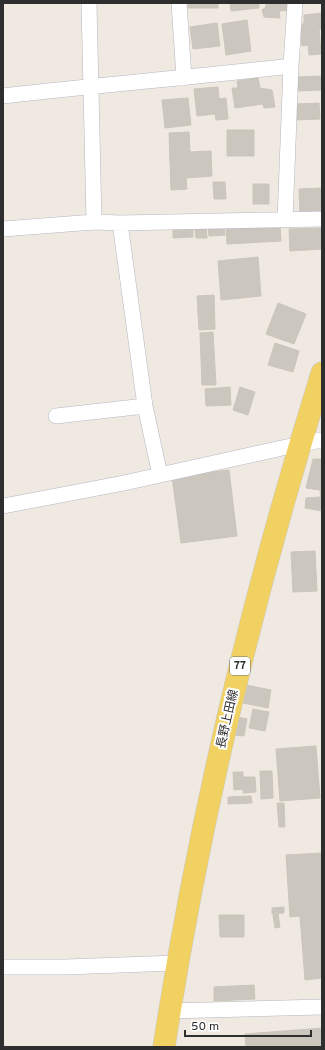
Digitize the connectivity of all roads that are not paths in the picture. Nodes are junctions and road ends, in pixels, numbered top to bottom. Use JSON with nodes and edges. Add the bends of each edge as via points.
{"nodes":[{"id":1,"x":89,"y":3,"type":"edge"},
{"id":2,"x":179,"y":3,"type":"edge"},
{"id":3,"x":295,"y":3,"type":"edge"},
{"id":4,"x":291,"y":66,"type":"junction"},
{"id":5,"x":184,"y":78,"type":"junction"},
{"id":6,"x":91,"y":86,"type":"junction"},
{"id":7,"x":3,"y":96,"type":"edge"},
{"id":8,"x":322,"y":219,"type":"edge"},
{"id":9,"x":285,"y":220,"type":"junction"},
{"id":10,"x":94,"y":222,"type":"junction"},
{"id":11,"x":120,"y":224,"type":"junction"},
{"id":12,"x":3,"y":229,"type":"edge"},
{"id":13,"x":322,"y":373,"type":"edge"},
{"id":14,"x":145,"y":406,"type":"junction"},
{"id":15,"x":56,"y":416,"type":"dead end"},
{"id":16,"x":322,"y":440,"type":"edge"},
{"id":17,"x":300,"y":444,"type":"junction"},
{"id":18,"x":160,"y":475,"type":"junction"},
{"id":19,"x":3,"y":506,"type":"edge"},
{"id":20,"x":177,"y":963,"type":"junction"},
{"id":21,"x":3,"y":967,"type":"edge"},
{"id":22,"x":322,"y":1007,"type":"edge"},
{"id":23,"x":169,"y":1010,"type":"junction"},
{"id":24,"x":164,"y":1047,"type":"edge"}],
"edges":[{"from":1,"to":6,"type":"street"},
{"from":2,"to":5,"type":"street"},
{"from":3,"to":4,"type":"street"},
{"from":4,"to":5,"type":"street"},
{"from":4,"to":9,"type":"street"},
{"from":5,"to":6,"type":"street"},
{"from":6,"to":7,"type":"street"},
{"from":6,"to":10,"type":"street"},
{"from":8,"to":9,"type":"street"},
{"from":9,"to":11,"type":"street"},
{"from":10,"to":11,"type":"street"},
{"from":10,"to":12,"type":"street"},
{"from":11,"to":14,"type":"street"},
{"from":13,"to":17,"type":"main road","name":"長野上田線","number":"77"},
{"from":14,"to":15,"type":"street"},
{"from":14,"to":18,"type":"street"},
{"from":16,"to":17,"type":"street"},
{"from":17,"to":18,"type":"street"},
{"from":17,"to":20,"type":"main road","name":"長野上田線","number":"77","via":[[235,686],[204,823]]},
{"from":18,"to":19,"type":"street"},
{"from":20,"to":21,"type":"street"},
{"from":20,"to":23,"type":"main road","name":"長野上田線","number":"77"},
{"from":22,"to":23,"type":"street"},
{"from":23,"to":24,"type":"main road","name":"長野上田線","number":"77"}]}
